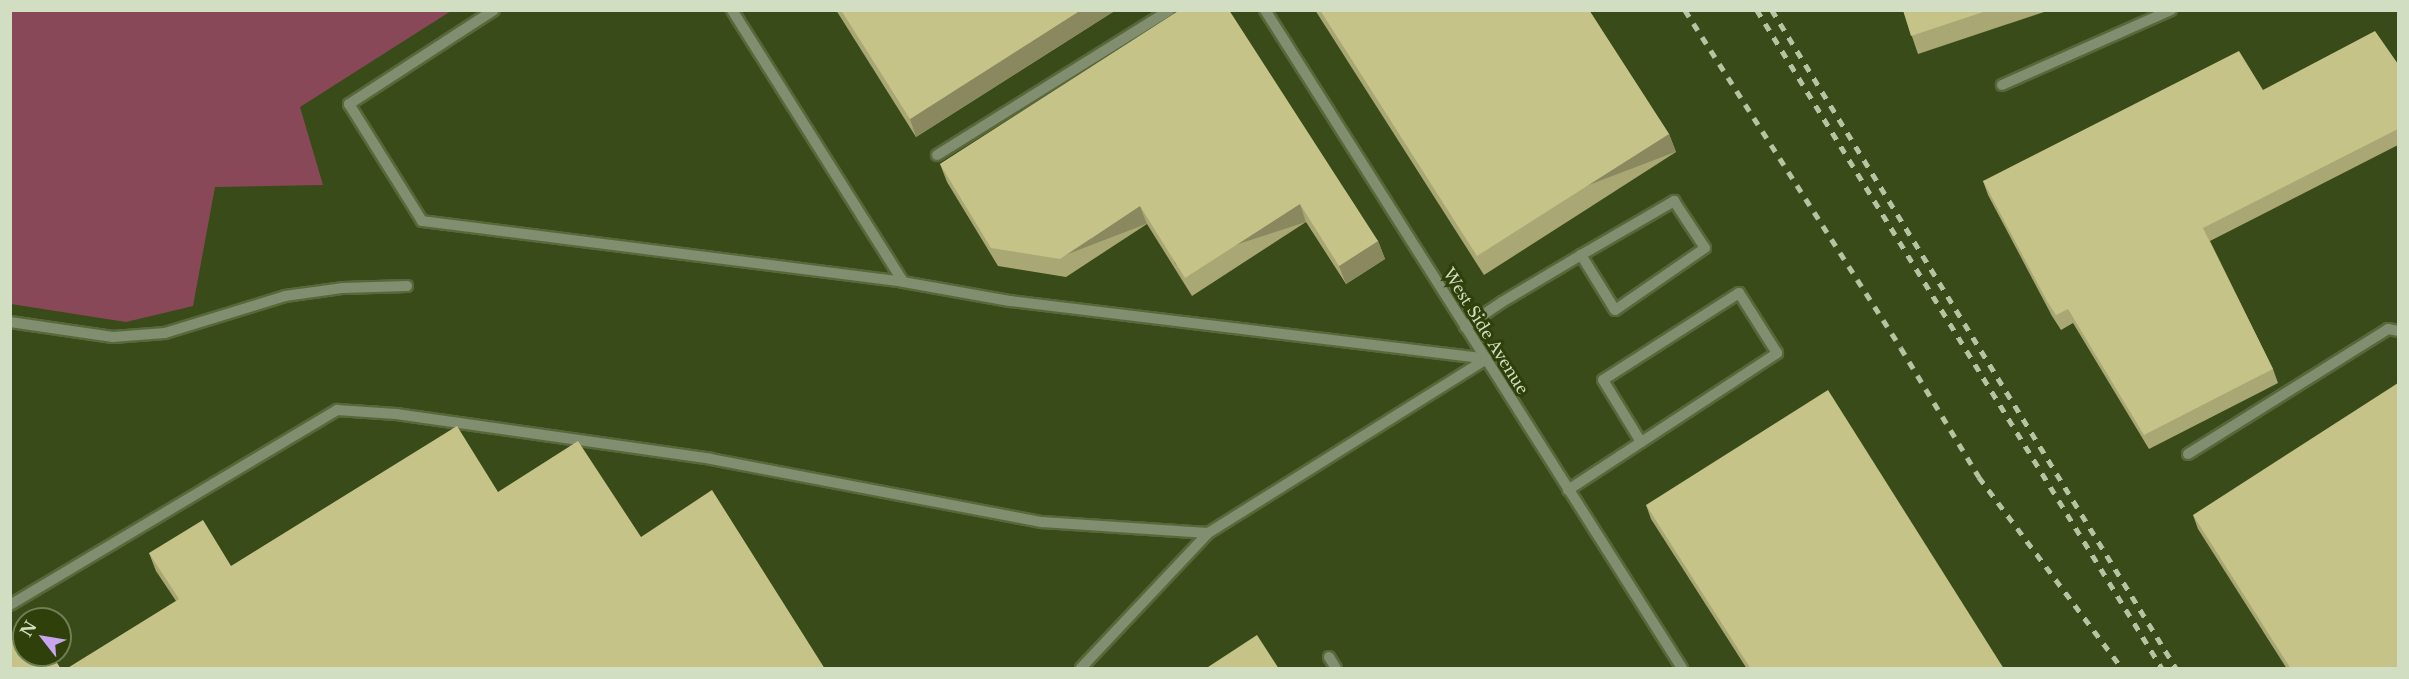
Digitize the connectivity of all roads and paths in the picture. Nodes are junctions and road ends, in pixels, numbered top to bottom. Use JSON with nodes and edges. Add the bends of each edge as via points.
{"nodes":[{"id":1,"x":494,"y":10,"type":"edge"},
{"id":2,"x":732,"y":10,"type":"edge"},
{"id":3,"x":1170,"y":10,"type":"edge"},
{"id":4,"x":1264,"y":10,"type":"edge"},
{"id":5,"x":2171,"y":10,"type":"edge"},
{"id":6,"x":2150,"y":15,"type":"edge"},
{"id":7,"x":2002,"y":85,"type":"dead end"},
{"id":8,"x":937,"y":155,"type":"dead end"},
{"id":9,"x":1581,"y":255,"type":"junction"},
{"id":10,"x":903,"y":282,"type":"junction"},
{"id":11,"x":407,"y":286,"type":"dead end"},
{"id":12,"x":10,"y":322,"type":"edge"},
{"id":13,"x":1465,"y":327,"type":"junction"},
{"id":14,"x":2398,"y":331,"type":"edge"},
{"id":15,"x":1486,"y":359,"type":"junction"},
{"id":16,"x":1641,"y":442,"type":"junction"},
{"id":17,"x":2188,"y":454,"type":"dead end"},
{"id":18,"x":1568,"y":490,"type":"junction"},
{"id":19,"x":1208,"y":533,"type":"junction"},
{"id":20,"x":10,"y":605,"type":"edge"},
{"id":21,"x":1329,"y":657,"type":"dead end"},
{"id":22,"x":1081,"y":669,"type":"edge"},
{"id":23,"x":1336,"y":669,"type":"edge"},
{"id":24,"x":1682,"y":669,"type":"edge"}],
"edges":[{"from":1,"to":10,"type":"street","via":[[349,104],[422,221]]},
{"from":2,"to":10,"type":"street"},
{"from":3,"to":8,"type":"street"},
{"from":4,"to":13,"type":"street","name":"West Side Avenue"},
{"from":5,"to":6,"type":"street"},
{"from":6,"to":7,"type":"street"},
{"from":9,"to":9,"type":"street","via":[[1674,201],[1705,248],[1615,310]]},
{"from":9,"to":13,"type":"street"},
{"from":10,"to":15,"type":"street","via":[[1010,302]]},
{"from":11,"to":12,"type":"street","via":[[343,288],[285,296],[165,333],[113,337]]},
{"from":13,"to":15,"type":"street","name":"West Side Avenue"},
{"from":14,"to":17,"type":"street","via":[[2388,329]]},
{"from":15,"to":18,"type":"street","name":"West Side Avenue"},
{"from":15,"to":19,"type":"street"},
{"from":16,"to":16,"type":"street","via":[[1777,352],[1739,293],[1603,380]]},
{"from":16,"to":18,"type":"street"},
{"from":18,"to":24,"type":"street","name":"West Side Avenue"},
{"from":19,"to":20,"type":"street","via":[[1042,522],[711,459],[396,414],[337,410]]},
{"from":19,"to":22,"type":"street"},
{"from":21,"to":23,"type":"street"}]}
